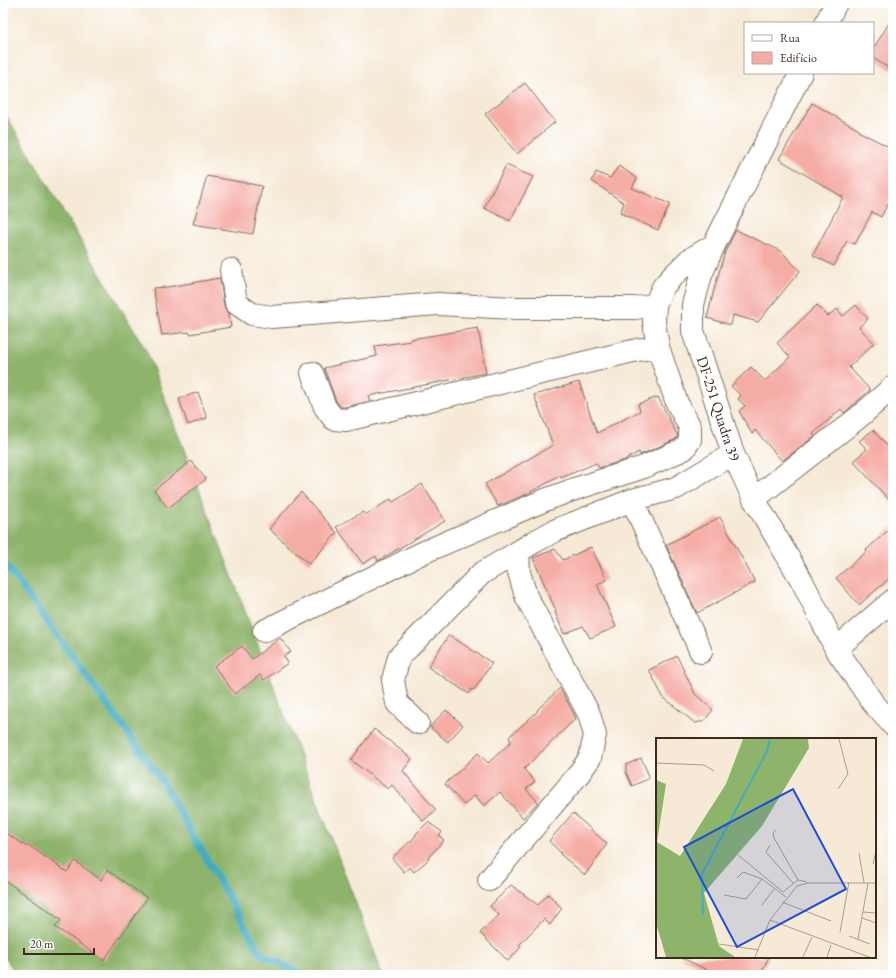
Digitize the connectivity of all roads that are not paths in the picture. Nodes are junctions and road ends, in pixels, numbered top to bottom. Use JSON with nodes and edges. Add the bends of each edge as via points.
{"nodes":[{"id":1,"x":836,"y":3,"type":"edge"},
{"id":2,"x":826,"y":22,"type":"edge"},
{"id":3,"x":800,"y":74,"type":"edge"},
{"id":4,"x":714,"y":245,"type":"junction"},
{"id":5,"x":231,"y":270,"type":"dead end"},
{"id":6,"x":655,"y":305,"type":"junction"},
{"id":7,"x":658,"y":347,"type":"junction"},
{"id":8,"x":312,"y":373,"type":"dead end"},
{"id":9,"x":893,"y":387,"type":"edge"},
{"id":10,"x":733,"y":454,"type":"junction"},
{"id":11,"x":754,"y":499,"type":"junction"},
{"id":12,"x":632,"y":500,"type":"junction"},
{"id":13,"x":518,"y":552,"type":"junction"},
{"id":14,"x":893,"y":600,"type":"edge"},
{"id":15,"x":264,"y":631,"type":"dead end"},
{"id":16,"x":836,"y":649,"type":"junction"},
{"id":17,"x":700,"y":652,"type":"dead end"},
{"id":18,"x":418,"y":723,"type":"dead end"},
{"id":19,"x":893,"y":725,"type":"edge"},
{"id":20,"x":489,"y":880,"type":"dead end"}],
"edges":[{"from":1,"to":2,"type":"street"},
{"from":3,"to":4,"type":"street","name":"DF-251 Quadra 39"},
{"from":4,"to":6,"type":"street","via":[[689,260],[672,277],[663,287]]},
{"from":4,"to":10,"type":"street","name":"DF-251 Quadra 39","via":[[701,275],[693,305],[692,331]]},
{"from":5,"to":6,"type":"street","via":[[236,303],[252,314],[272,317],[438,304],[516,308],[635,308]]},
{"from":6,"to":7,"type":"street","via":[[654,322]]},
{"from":7,"to":8,"type":"street","via":[[346,420],[334,419],[325,407]]},
{"from":7,"to":15,"type":"street","via":[[677,403],[690,427],[690,440],[684,449],[644,466],[545,500],[422,553]]},
{"from":9,"to":11,"type":"street"},
{"from":10,"to":11,"type":"street","name":"DF-251 Quadra 39"},
{"from":10,"to":12,"type":"street","via":[[676,488]]},
{"from":11,"to":16,"type":"street","name":"DF-251 Quadra 39","via":[[802,581]]},
{"from":12,"to":13,"type":"street","via":[[554,532]]},
{"from":12,"to":17,"type":"street"},
{"from":13,"to":18,"type":"street","via":[[482,573],[399,657],[393,680],[396,703]]},
{"from":13,"to":20,"type":"street","via":[[519,572],[526,596],[589,714],[595,735],[590,758],[578,775]]},
{"from":14,"to":16,"type":"street"},
{"from":16,"to":19,"type":"street","name":"DF-251 Quadra 39"}]}
